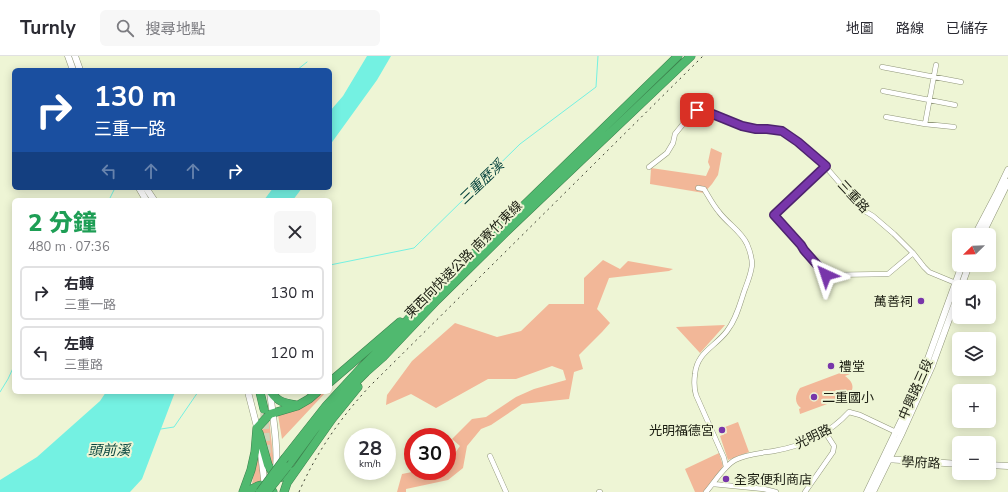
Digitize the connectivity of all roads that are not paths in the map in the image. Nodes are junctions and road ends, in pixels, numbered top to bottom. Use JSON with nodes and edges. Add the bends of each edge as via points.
{"nodes":[{"id":1,"x":68,"y":56,"type":"edge"},
{"id":2,"x":75,"y":56,"type":"edge"},
{"id":3,"x":678,"y":56,"type":"edge"},
{"id":4,"x":691,"y":56,"type":"edge"},
{"id":5,"x":936,"y":65,"type":"dead end"},
{"id":6,"x":882,"y":67,"type":"dead end"},
{"id":7,"x":72,"y":68,"type":"edge"},
{"id":8,"x":79,"y":68,"type":"edge"},
{"id":9,"x":934,"y":77,"type":"junction"},
{"id":10,"x":961,"y":82,"type":"dead end"},
{"id":11,"x":883,"y":91,"type":"dead end"},
{"id":12,"x":930,"y":100,"type":"junction"},
{"id":13,"x":955,"y":105,"type":"dead end"},
{"id":14,"x":886,"y":117,"type":"dead end"},
{"id":15,"x":925,"y":124,"type":"junction"},
{"id":16,"x":954,"y":127,"type":"dead end"},
{"id":17,"x":826,"y":166,"type":"junction"},
{"id":18,"x":648,"y":167,"type":"dead end"},
{"id":19,"x":1008,"y":170,"type":"edge"},
{"id":20,"x":1008,"y":182,"type":"edge"},
{"id":21,"x":698,"y":188,"type":"dead end"},
{"id":22,"x":979,"y":228,"type":"edge"},
{"id":23,"x":985,"y":228,"type":"edge"},
{"id":24,"x":913,"y":253,"type":"junction"},
{"id":25,"x":952,"y":282,"type":"edge"},
{"id":26,"x":952,"y":302,"type":"edge"},
{"id":27,"x":420,"y":305,"type":"junction"},
{"id":28,"x":952,"y":311,"type":"edge"},
{"id":29,"x":382,"y":357,"type":"junction"},
{"id":30,"x":332,"y":380,"type":"edge"},
{"id":31,"x":248,"y":394,"type":"edge"},
{"id":32,"x":260,"y":394,"type":"edge"},
{"id":33,"x":271,"y":394,"type":"edge"},
{"id":34,"x":273,"y":394,"type":"edge"},
{"id":35,"x":315,"y":394,"type":"edge"},
{"id":36,"x":297,"y":406,"type":"junction"},
{"id":37,"x":264,"y":409,"type":"tunnel mouth"},
{"id":38,"x":272,"y":413,"type":"junction"},
{"id":39,"x":257,"y":428,"type":"junction"},
{"id":40,"x":825,"y":432,"type":"junction"},
{"id":41,"x":898,"y":433,"type":"junction"},
{"id":42,"x":490,"y":456,"type":"dead end"},
{"id":43,"x":886,"y":459,"type":"junction"},
{"id":44,"x":952,"y":464,"type":"edge"},
{"id":45,"x":996,"y":465,"type":"edge"},
{"id":46,"x":1008,"y":466,"type":"edge"},
{"id":47,"x":726,"y":467,"type":"junction"},
{"id":48,"x":298,"y":468,"type":"junction"},
{"id":49,"x":276,"y":478,"type":"junction"},
{"id":50,"x":713,"y":484,"type":"junction"},
{"id":51,"x":266,"y":490,"type":"edge"},
{"id":52,"x":243,"y":492,"type":"edge"},
{"id":53,"x":247,"y":492,"type":"edge"},
{"id":54,"x":260,"y":492,"type":"edge"},
{"id":55,"x":274,"y":492,"type":"edge"},
{"id":56,"x":284,"y":492,"type":"edge"},
{"id":57,"x":506,"y":492,"type":"edge"},
{"id":58,"x":706,"y":492,"type":"edge"},
{"id":59,"x":776,"y":492,"type":"edge"},
{"id":60,"x":805,"y":492,"type":"edge"},
{"id":61,"x":867,"y":492,"type":"edge"},
{"id":62,"x":873,"y":492,"type":"edge"}],
"edges":[{"from":1,"to":7,"type":"main road"},
{"from":2,"to":8,"type":"main road"},
{"from":3,"to":27,"type":"highway","name":"東西向快速公路 南寮竹東線"},
{"from":4,"to":29,"type":"highway","name":"東西向快速公路 南寮竹東線","via":[[509,229]]},
{"from":5,"to":9,"type":"street"},
{"from":6,"to":9,"type":"street"},
{"from":9,"to":10,"type":"street"},
{"from":9,"to":12,"type":"street"},
{"from":11,"to":12,"type":"street"},
{"from":12,"to":13,"type":"street"},
{"from":12,"to":15,"type":"street"},
{"from":14,"to":15,"type":"street"},
{"from":15,"to":16,"type":"street"},
{"from":17,"to":18,"type":"street","name":"三重路","via":[[782,131],[742,126],[697,110],[675,134],[667,153]]},
{"from":17,"to":24,"type":"street","name":"三重路","via":[[863,210],[894,234]]},
{"from":17,"to":24,"type":"street","via":[[774,215],[826,275],[888,274]]},
{"from":19,"to":22,"type":"main road"},
{"from":20,"to":23,"type":"main road"},
{"from":21,"to":47,"type":"street","via":[[704,189],[719,213],[741,234],[751,255],[750,276],[735,318],[727,331],[704,352],[696,366],[696,395]]},
{"from":24,"to":25,"type":"street","name":"三重路","via":[[930,272]]},
{"from":26,"to":41,"type":"main road","name":"中興路三段"},
{"from":27,"to":30,"type":"highway"},
{"from":27,"to":54,"type":"highway","name":"東西向快速公路 南寮竹東線","bridge":true,"via":[[326,406]]},
{"from":28,"to":41,"type":"main road","name":"中興路三段","via":[[932,366]]},
{"from":29,"to":48,"type":"highway","via":[[332,419]]},
{"from":29,"to":51,"type":"highway","name":"東西向快速公路 南寮竹東線","bridge":true,"via":[[345,393]]},
{"from":31,"to":39,"type":"main road"},
{"from":32,"to":37,"type":"highway"},
{"from":33,"to":38,"type":"main road"},
{"from":34,"to":36,"type":"highway","via":[[278,401]]},
{"from":35,"to":36,"type":"highway"},
{"from":36,"to":38,"type":"highway"},
{"from":38,"to":39,"type":"highway"},
{"from":38,"to":49,"type":"main road","via":[[277,458]]},
{"from":39,"to":49,"type":"highway","via":[[268,465]]},
{"from":39,"to":51,"type":"main road"},
{"from":39,"to":52,"type":"highway","via":[[255,452]]},
{"from":40,"to":41,"type":"street","name":"光明路","via":[[849,412]]},
{"from":40,"to":47,"type":"street","name":"光明路","via":[[800,445],[734,460]]},
{"from":40,"to":60,"type":"street","via":[[834,446],[833,452]]},
{"from":41,"to":43,"type":"main road","name":"中興路三段"},
{"from":42,"to":57,"type":"street"},
{"from":43,"to":44,"type":"main road","name":"學府路"},
{"from":43,"to":61,"type":"main road","name":"中興路三段"},
{"from":43,"to":62,"type":"main road","name":"中興路三段"},
{"from":45,"to":46,"type":"main road"},
{"from":47,"to":50,"type":"street","name":"光明路"},
{"from":48,"to":49,"type":"highway","via":[[287,476]]},
{"from":48,"to":56,"type":"highway"},
{"from":49,"to":55,"type":"main road"},
{"from":50,"to":58,"type":"street","name":"光明路"},
{"from":50,"to":59,"type":"street"},
{"from":51,"to":53,"type":"highway","via":[[256,486]]},
{"from":51,"to":55,"type":"highway","via":[[270,487]]}]}
